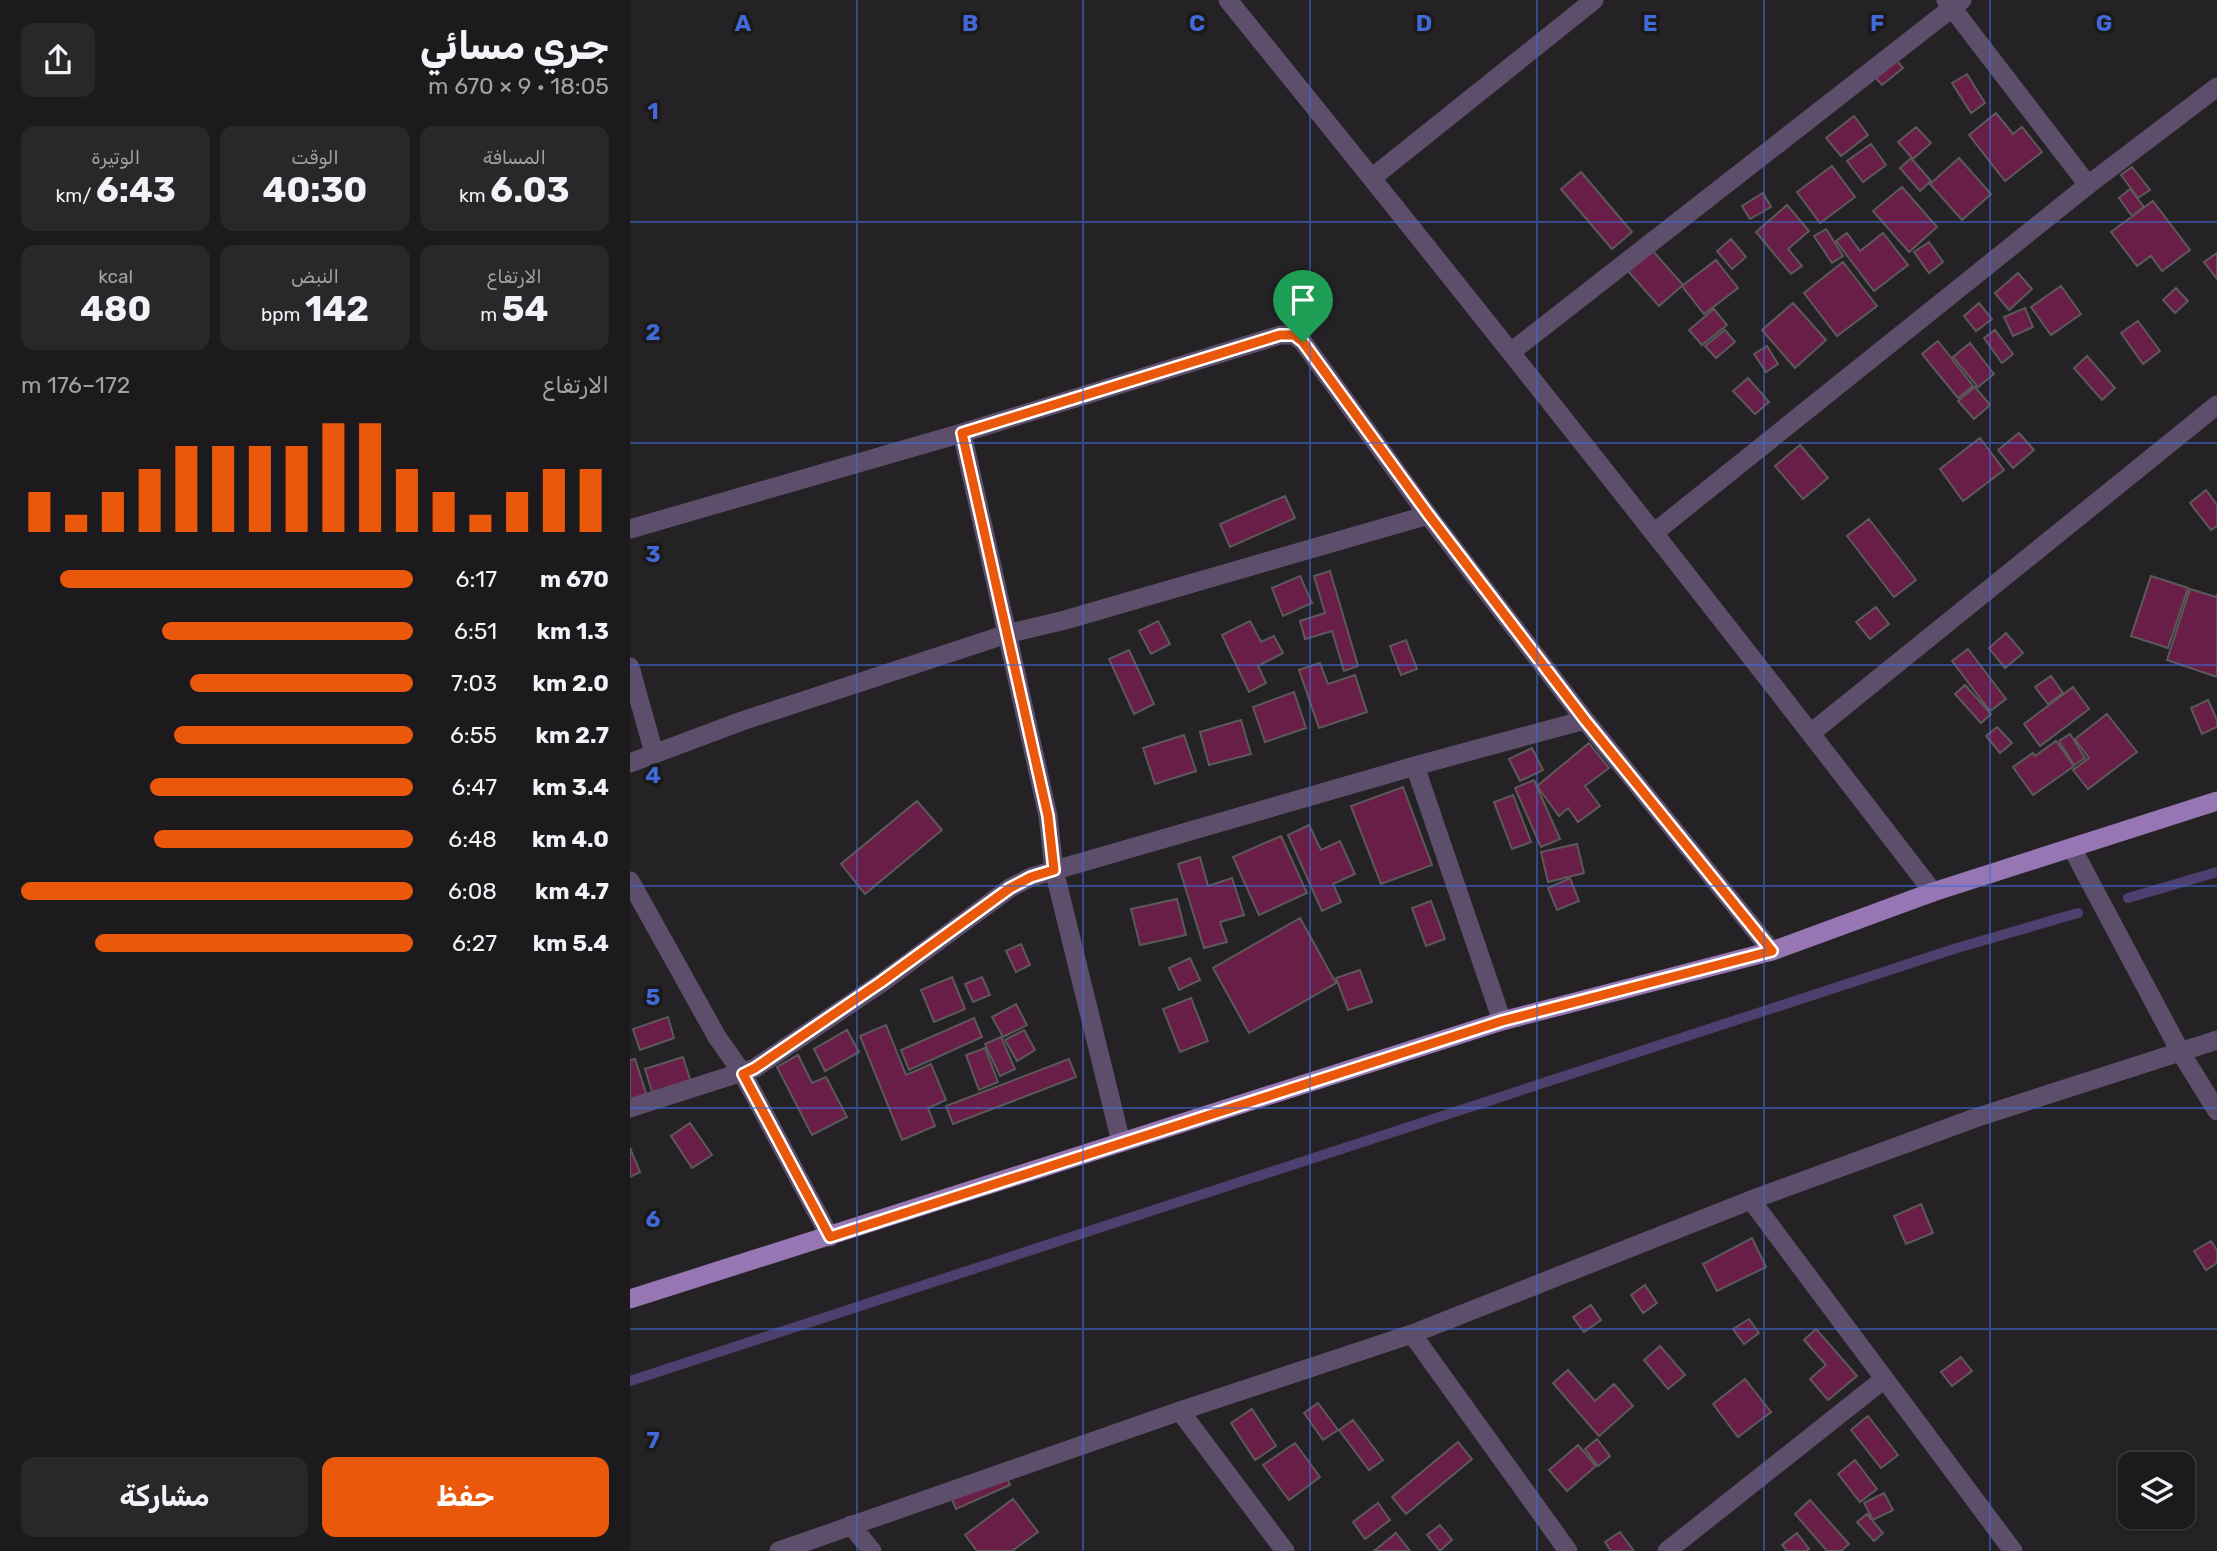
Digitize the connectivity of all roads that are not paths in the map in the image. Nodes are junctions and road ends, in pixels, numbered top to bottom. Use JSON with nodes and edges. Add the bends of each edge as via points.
{"nodes":[{"id":1,"x":1594,"y":0,"type":"edge"},
{"id":2,"x":1954,"y":3,"type":"edge"},
{"id":3,"x":1240,"y":4,"type":"edge"},
{"id":4,"x":2217,"y":87,"type":"edge"},
{"id":5,"x":1373,"y":177,"type":"junction"},
{"id":6,"x":2088,"y":185,"type":"junction"},
{"id":7,"x":1511,"y":352,"type":"junction"},
{"id":8,"x":2217,"y":405,"type":"edge"},
{"id":9,"x":962,"y":433,"type":"junction"},
{"id":10,"x":1428,"y":514,"type":"junction"},
{"id":11,"x":630,"y":529,"type":"edge"},
{"id":12,"x":1655,"y":532,"type":"junction"},
{"id":13,"x":1007,"y":634,"type":"junction"},
{"id":14,"x":630,"y":667,"type":"edge"},
{"id":15,"x":1585,"y":720,"type":"junction"},
{"id":16,"x":1811,"y":733,"type":"junction"},
{"id":17,"x":654,"y":754,"type":"junction"},
{"id":18,"x":630,"y":763,"type":"edge"},
{"id":19,"x":1415,"y":766,"type":"junction"},
{"id":20,"x":2217,"y":801,"type":"edge"},
{"id":21,"x":2072,"y":848,"type":"junction"},
{"id":22,"x":1054,"y":870,"type":"junction"},
{"id":23,"x":630,"y":881,"type":"edge"},
{"id":24,"x":1933,"y":892,"type":"junction"},
{"id":25,"x":1772,"y":951,"type":"junction"},
{"id":26,"x":1502,"y":1021,"type":"junction"},
{"id":27,"x":2217,"y":1040,"type":"edge"},
{"id":28,"x":2181,"y":1053,"type":"junction"},
{"id":29,"x":743,"y":1074,"type":"junction"},
{"id":30,"x":630,"y":1108,"type":"edge"},
{"id":31,"x":2217,"y":1111,"type":"edge"},
{"id":32,"x":1121,"y":1142,"type":"junction"},
{"id":33,"x":1751,"y":1200,"type":"junction"},
{"id":34,"x":830,"y":1237,"type":"junction"},
{"id":35,"x":630,"y":1299,"type":"edge"},
{"id":36,"x":1412,"y":1334,"type":"junction"},
{"id":37,"x":1884,"y":1379,"type":"junction"},
{"id":38,"x":1180,"y":1411,"type":"junction"},
{"id":39,"x":851,"y":1525,"type":"junction"},
{"id":40,"x":2007,"y":1549,"type":"edge"},
{"id":41,"x":779,"y":1551,"type":"edge"},
{"id":42,"x":872,"y":1551,"type":"edge"},
{"id":43,"x":1285,"y":1551,"type":"edge"},
{"id":44,"x":1568,"y":1551,"type":"edge"},
{"id":45,"x":1667,"y":1551,"type":"edge"}],
"edges":[{"from":1,"to":5,"type":"street"},
{"from":2,"to":6,"type":"street"},
{"from":2,"to":7,"type":"street"},
{"from":3,"to":5,"type":"street"},
{"from":4,"to":6,"type":"street"},
{"from":5,"to":7,"type":"street"},
{"from":6,"to":12,"type":"street"},
{"from":7,"to":12,"type":"street"},
{"from":8,"to":16,"type":"street"},
{"from":9,"to":10,"type":"street","via":[[1280,335],[1294,335]]},
{"from":9,"to":11,"type":"street"},
{"from":9,"to":13,"type":"street"},
{"from":10,"to":13,"type":"street"},
{"from":10,"to":15,"type":"street"},
{"from":12,"to":16,"type":"street"},
{"from":13,"to":17,"type":"street"},
{"from":13,"to":22,"type":"street","via":[[1048,816]]},
{"from":14,"to":17,"type":"street"},
{"from":15,"to":19,"type":"street"},
{"from":15,"to":25,"type":"street"},
{"from":16,"to":24,"type":"street"},
{"from":17,"to":18,"type":"street"},
{"from":19,"to":22,"type":"street"},
{"from":19,"to":26,"type":"street"},
{"from":20,"to":21,"type":"main road"},
{"from":21,"to":24,"type":"main road"},
{"from":21,"to":28,"type":"street"},
{"from":22,"to":29,"type":"street","via":[[1010,888]]},
{"from":22,"to":32,"type":"street"},
{"from":23,"to":29,"type":"street","via":[[717,1037]]},
{"from":24,"to":25,"type":"main road"},
{"from":25,"to":26,"type":"main road"},
{"from":26,"to":32,"type":"main road"},
{"from":27,"to":28,"type":"street"},
{"from":28,"to":31,"type":"street"},
{"from":28,"to":33,"type":"street","via":[[1978,1117]]},
{"from":29,"to":30,"type":"street"},
{"from":29,"to":34,"type":"street"},
{"from":32,"to":34,"type":"main road"},
{"from":33,"to":36,"type":"street"},
{"from":33,"to":37,"type":"street"},
{"from":34,"to":35,"type":"main road"},
{"from":36,"to":38,"type":"street"},
{"from":36,"to":44,"type":"street"},
{"from":37,"to":40,"type":"street"},
{"from":37,"to":45,"type":"street"},
{"from":38,"to":39,"type":"street"},
{"from":38,"to":43,"type":"street"},
{"from":39,"to":41,"type":"street"},
{"from":39,"to":42,"type":"street"}]}
